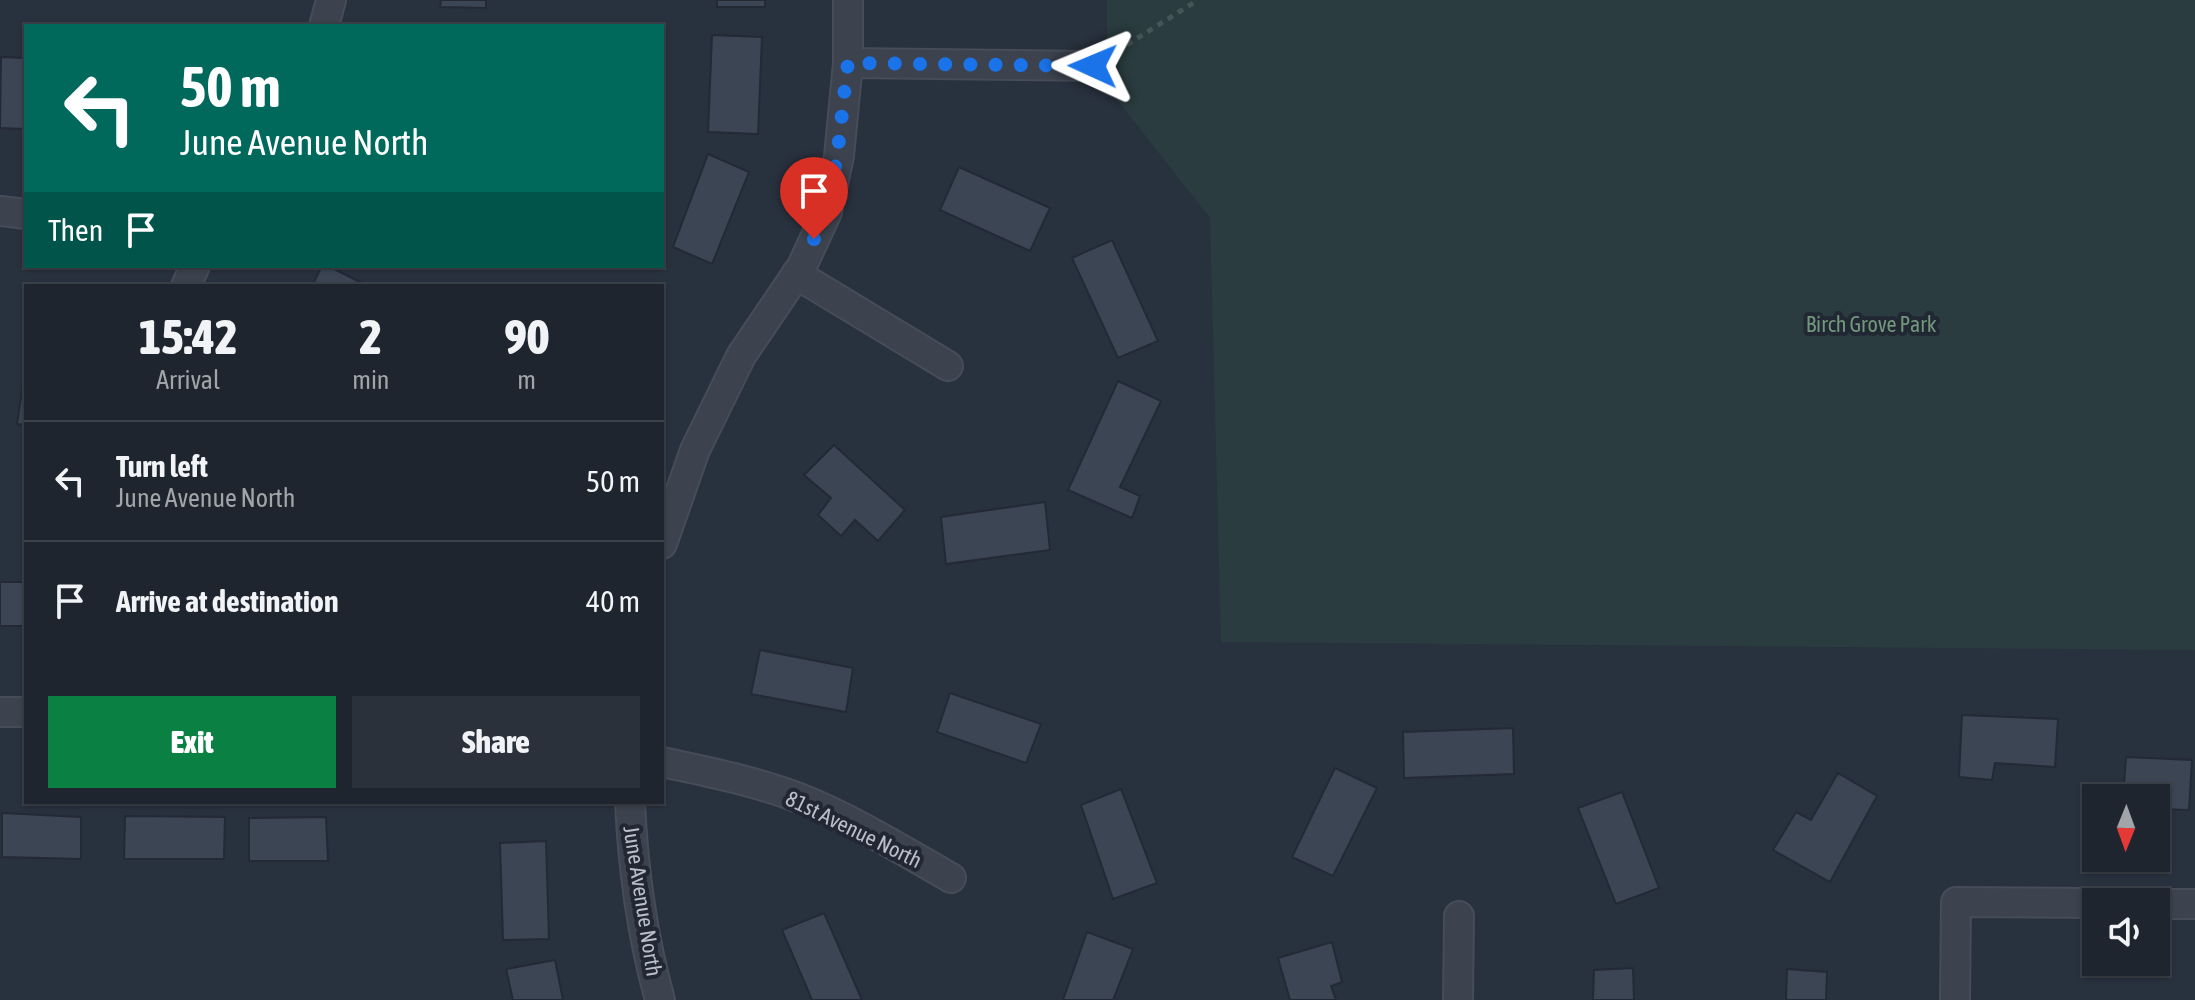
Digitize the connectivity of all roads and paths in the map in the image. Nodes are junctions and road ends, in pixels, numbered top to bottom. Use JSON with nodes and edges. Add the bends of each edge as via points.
{"nodes":[{"id":1,"x":331,"y":0,"type":"edge"},
{"id":2,"x":848,"y":0,"type":"edge"},
{"id":3,"x":1198,"y":0,"type":"edge"},
{"id":4,"x":325,"y":24,"type":"edge"},
{"id":5,"x":848,"y":63,"type":"junction"},
{"id":6,"x":1093,"y":66,"type":"joint"},
{"id":7,"x":0,"y":211,"type":"edge"},
{"id":8,"x":24,"y":214,"type":"edge"},
{"id":9,"x":796,"y":274,"type":"junction"},
{"id":10,"x":948,"y":366,"type":"dead end"},
{"id":11,"x":664,"y":538,"type":"edge"},
{"id":12,"x":0,"y":712,"type":"edge"},
{"id":13,"x":24,"y":712,"type":"edge"},
{"id":14,"x":664,"y":762,"type":"edge"},
{"id":15,"x":630,"y":804,"type":"edge"},
{"id":16,"x":951,"y":878,"type":"dead end"},
{"id":17,"x":2082,"y":903,"type":"edge"},
{"id":18,"x":2170,"y":904,"type":"edge"},
{"id":19,"x":2195,"y":904,"type":"edge"},
{"id":20,"x":1459,"y":916,"type":"dead end"},
{"id":21,"x":660,"y":1000,"type":"edge"},
{"id":22,"x":1458,"y":1000,"type":"edge"},
{"id":23,"x":1955,"y":1000,"type":"edge"}],
"edges":[{"from":1,"to":4,"type":"street"},
{"from":2,"to":5,"type":"street"},
{"from":3,"to":6,"type":"path"},
{"from":5,"to":6,"type":"street"},
{"from":5,"to":9,"type":"street","via":[[839,156],[827,212]]},
{"from":7,"to":8,"type":"street"},
{"from":9,"to":10,"type":"street"},
{"from":9,"to":11,"type":"street","via":[[741,356],[695,450]]},
{"from":12,"to":13,"type":"street"},
{"from":14,"to":16,"type":"street","name":"81st Avenue North","via":[[798,798]]},
{"from":15,"to":21,"type":"street","name":"June Avenue North","via":[[634,868]]},
{"from":17,"to":23,"type":"street","via":[[1956,902]]},
{"from":18,"to":19,"type":"street"},
{"from":20,"to":22,"type":"street"}]}
